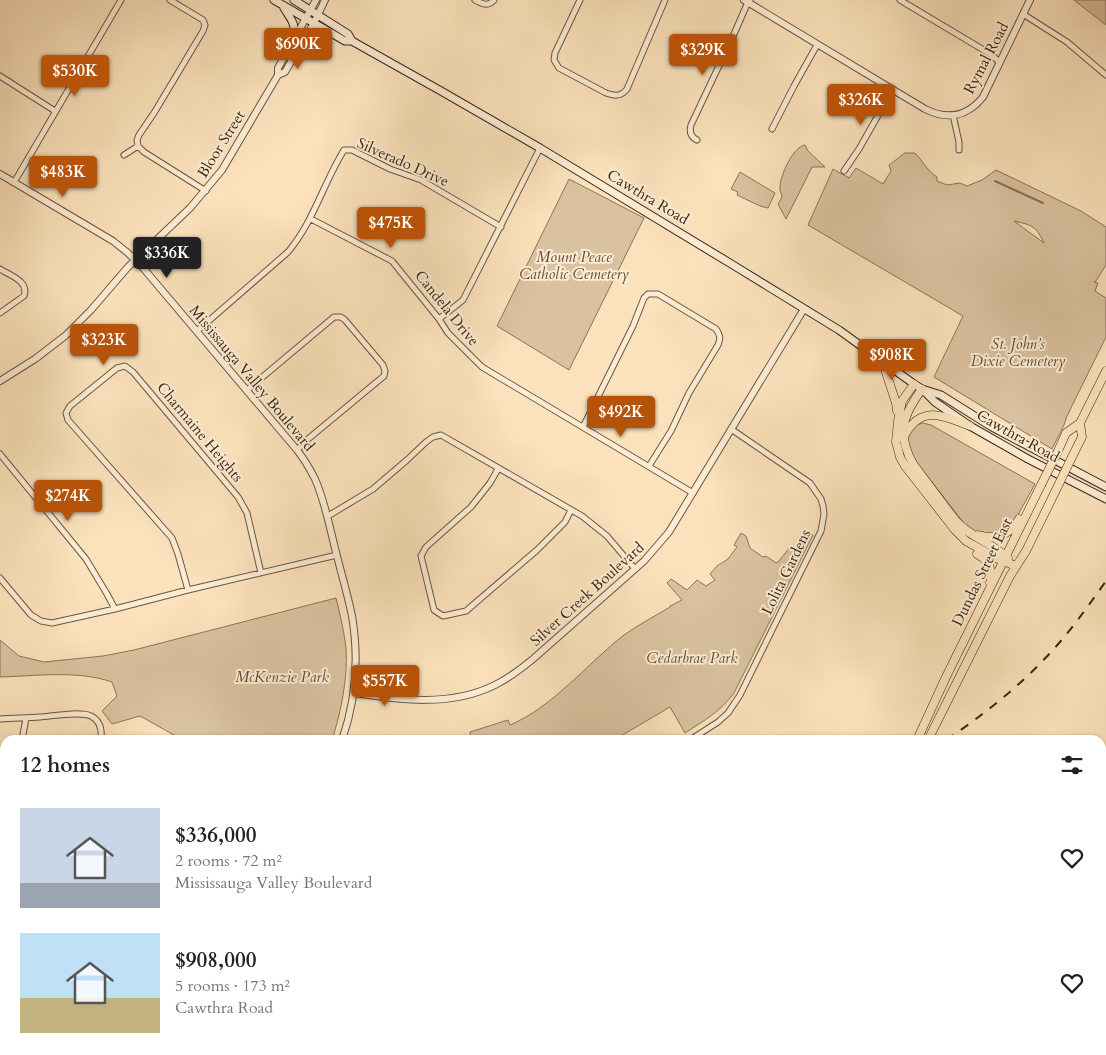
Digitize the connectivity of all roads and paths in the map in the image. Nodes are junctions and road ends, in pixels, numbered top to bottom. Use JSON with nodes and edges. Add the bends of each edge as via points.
{"nodes":[{"id":1,"x":121,"y":0,"type":"edge"},
{"id":2,"x":170,"y":0,"type":"edge"},
{"id":3,"x":274,"y":0,"type":"edge"},
{"id":4,"x":294,"y":0,"type":"edge"},
{"id":5,"x":316,"y":0,"type":"edge"},
{"id":6,"x":325,"y":0,"type":"edge"},
{"id":7,"x":475,"y":0,"type":"edge"},
{"id":8,"x":494,"y":0,"type":"edge"},
{"id":9,"x":580,"y":0,"type":"edge"},
{"id":10,"x":665,"y":0,"type":"edge"},
{"id":11,"x":900,"y":0,"type":"edge"},
{"id":12,"x":1030,"y":0,"type":"edge"},
{"id":13,"x":747,"y":1,"type":"edge"},
{"id":14,"x":282,"y":5,"type":"junction"},
{"id":15,"x":311,"y":10,"type":"junction"},
{"id":16,"x":1023,"y":14,"type":"junction"},
{"id":17,"x":318,"y":15,"type":"junction"},
{"id":18,"x":306,"y":18,"type":"junction"},
{"id":19,"x":314,"y":23,"type":"junction"},
{"id":20,"x":332,"y":34,"type":"junction"},
{"id":21,"x":294,"y":40,"type":"junction"},
{"id":22,"x":352,"y":41,"type":"junction"},
{"id":23,"x":817,"y":44,"type":"junction"},
{"id":24,"x":301,"y":46,"type":"junction"},
{"id":25,"x":1000,"y":62,"type":"junction"},
{"id":26,"x":278,"y":75,"type":"junction"},
{"id":27,"x":1106,"y":75,"type":"edge"},
{"id":28,"x":0,"y":76,"type":"edge"},
{"id":29,"x":893,"y":89,"type":"junction"},
{"id":30,"x":56,"y":110,"type":"junction"},
{"id":31,"x":953,"y":115,"type":"junction"},
{"id":32,"x":772,"y":129,"type":"dead end"},
{"id":33,"x":697,"y":140,"type":"dead end"},
{"id":34,"x":138,"y":146,"type":"junction"},
{"id":35,"x":540,"y":148,"type":"junction"},
{"id":36,"x":959,"y":150,"type":"dead end"},
{"id":37,"x":124,"y":156,"type":"dead end"},
{"id":38,"x":844,"y":171,"type":"dead end"},
{"id":39,"x":0,"y":174,"type":"edge"},
{"id":40,"x":14,"y":182,"type":"junction"},
{"id":41,"x":206,"y":191,"type":"junction"},
{"id":42,"x":310,"y":219,"type":"junction"},
{"id":43,"x":501,"y":227,"type":"junction"},
{"id":44,"x":136,"y":260,"type":"junction"},
{"id":45,"x":0,"y":269,"type":"edge"},
{"id":46,"x":804,"y":309,"type":"junction"},
{"id":47,"x":0,"y":313,"type":"edge"},
{"id":48,"x":439,"y":319,"type":"junction"},
{"id":49,"x":197,"y":331,"type":"junction"},
{"id":50,"x":882,"y":360,"type":"junction"},
{"id":51,"x":1106,"y":371,"type":"edge"},
{"id":52,"x":0,"y":381,"type":"edge"},
{"id":53,"x":914,"y":384,"type":"junction"},
{"id":54,"x":922,"y":389,"type":"junction"},
{"id":55,"x":247,"y":390,"type":"junction"},
{"id":56,"x":898,"y":421,"type":"junction"},
{"id":57,"x":1080,"y":423,"type":"junction"},
{"id":58,"x":970,"y":426,"type":"junction"},
{"id":59,"x":583,"y":427,"type":"junction"},
{"id":60,"x":731,"y":430,"type":"junction"},
{"id":61,"x":904,"y":436,"type":"junction"},
{"id":62,"x":297,"y":450,"type":"junction"},
{"id":63,"x":0,"y":454,"type":"edge"},
{"id":64,"x":649,"y":466,"type":"junction"},
{"id":65,"x":498,"y":469,"type":"junction"},
{"id":66,"x":1106,"y":487,"type":"edge"},
{"id":67,"x":692,"y":493,"type":"junction"},
{"id":68,"x":1034,"y":498,"type":"junction"},
{"id":69,"x":1106,"y":499,"type":"edge"},
{"id":70,"x":571,"y":510,"type":"junction"},
{"id":71,"x":328,"y":516,"type":"junction"},
{"id":72,"x":969,"y":532,"type":"junction"},
{"id":73,"x":966,"y":542,"type":"junction"},
{"id":74,"x":336,"y":555,"type":"junction"},
{"id":75,"x":1005,"y":558,"type":"junction"},
{"id":76,"x":1016,"y":566,"type":"junction"},
{"id":77,"x":635,"y":569,"type":"junction"},
{"id":78,"x":261,"y":573,"type":"junction"},
{"id":79,"x":0,"y":578,"type":"edge"},
{"id":80,"x":188,"y":590,"type":"junction"},
{"id":81,"x":981,"y":606,"type":"junction"},
{"id":82,"x":115,"y":609,"type":"junction"},
{"id":83,"x":354,"y":693,"type":"junction"},
{"id":84,"x":26,"y":718,"type":"junction"},
{"id":85,"x":0,"y":719,"type":"edge"},
{"id":86,"x":23,"y":735,"type":"edge"},
{"id":87,"x":102,"y":735,"type":"edge"},
{"id":88,"x":344,"y":735,"type":"edge"},
{"id":89,"x":698,"y":735,"type":"edge"},
{"id":90,"x":919,"y":735,"type":"edge"},
{"id":91,"x":930,"y":735,"type":"edge"}],
"edges":[{"from":1,"to":30,"type":"street"},
{"from":2,"to":34,"type":"street","via":[[205,24],[139,135]]},
{"from":3,"to":14,"type":"main road","name":"Cawthra Road"},
{"from":4,"to":15,"type":"main road","name":"Cawthra Road"},
{"from":5,"to":15,"type":"street","name":"Bloor Street"},
{"from":6,"to":17,"type":"street","name":"Bloor Street"},
{"from":7,"to":8,"type":"street","via":[[484,5]]},
{"from":9,"to":10,"type":"street","via":[[554,60],[559,68],[613,95],[619,95],[627,88]]},
{"from":11,"to":25,"type":"street"},
{"from":12,"to":16,"type":"street","name":"Rymal Road"},
{"from":13,"to":23,"type":"street"},
{"from":13,"to":33,"type":"street","via":[[690,125],[692,138]]},
{"from":14,"to":18,"type":"main road","name":"Cawthra Road"},
{"from":14,"to":21,"type":"main road","via":[[294,24]]},
{"from":15,"to":17,"type":"main road","name":"Cawthra Road"},
{"from":15,"to":18,"type":"street","name":"Bloor Street"},
{"from":16,"to":25,"type":"street","name":"Rymal Road"},
{"from":16,"to":27,"type":"street","via":[[1067,42]]},
{"from":17,"to":19,"type":"street","name":"Bloor Street"},
{"from":17,"to":22,"type":"main road","name":"Cawthra Road","via":[[348,34]]},
{"from":18,"to":19,"type":"main road","name":"Cawthra Road"},
{"from":18,"to":21,"type":"street","name":"Bloor Street"},
{"from":19,"to":20,"type":"main road","name":"Cawthra Road"},
{"from":19,"to":24,"type":"street","name":"Bloor Street"},
{"from":20,"to":22,"type":"main road","name":"Cawthra Road"},
{"from":20,"to":24,"type":"main road","via":[[323,33]]},
{"from":21,"to":26,"type":"street","name":"Bloor Street","via":[[278,68]]},
{"from":22,"to":35,"type":"main road","name":"Cawthra Road"},
{"from":23,"to":29,"type":"street"},
{"from":23,"to":32,"type":"street"},
{"from":24,"to":26,"type":"street","name":"Bloor Street","via":[[285,72]]},
{"from":25,"to":31,"type":"street","name":"Rymal Road","via":[[978,103],[966,112]]},
{"from":26,"to":41,"type":"street","name":"Bloor Street","via":[[222,170]]},
{"from":28,"to":30,"type":"street"},
{"from":29,"to":31,"type":"street","via":[[932,112]]},
{"from":29,"to":38,"type":"street"},
{"from":30,"to":40,"type":"street"},
{"from":31,"to":36,"type":"street"},
{"from":34,"to":37,"type":"street"},
{"from":34,"to":41,"type":"street"},
{"from":35,"to":43,"type":"street"},
{"from":35,"to":46,"type":"main road","name":"Cawthra Road"},
{"from":39,"to":40,"type":"street","name":"Mississauga Valley Boulevard"},
{"from":40,"to":44,"type":"street","name":"Mississauga Valley Boulevard","via":[[113,241]]},
{"from":41,"to":44,"type":"street","name":"Bloor Street"},
{"from":42,"to":43,"type":"street","name":"Silverado Drive","via":[[344,150],[352,150],[421,180]]},
{"from":42,"to":48,"type":"street","name":"Candela Drive","via":[[392,261]]},
{"from":42,"to":49,"type":"street","name":"Silverado Drive","via":[[288,252]]},
{"from":43,"to":48,"type":"street","via":[[463,300]]},
{"from":44,"to":49,"type":"street","name":"Mississauga Valley Boulevard"},
{"from":44,"to":52,"type":"street","name":"Bloor Street","via":[[62,339]]},
{"from":45,"to":47,"type":"street","via":[[25,287],[24,296]]},
{"from":46,"to":50,"type":"main road","name":"Cawthra Road"},
{"from":46,"to":60,"type":"street","name":"Silver Creek Boulevard"},
{"from":48,"to":59,"type":"street","name":"Candela Drive","via":[[448,333],[482,367]]},
{"from":49,"to":55,"type":"street","name":"Mississauga Valley Boulevard"},
{"from":50,"to":53,"type":"main road","name":"Cawthra Road"},
{"from":50,"to":56,"type":"main road","via":[[896,403]]},
{"from":51,"to":57,"type":"main road","name":"Dundas Street East"},
{"from":53,"to":54,"type":"main road","name":"Cawthra Road"},
{"from":53,"to":56,"type":"main road","via":[[902,401]]},
{"from":54,"to":58,"type":"main road","name":"Cawthra Road"},
{"from":54,"to":61,"type":"main road","via":[[910,405],[904,421]]},
{"from":54,"to":66,"type":"main road","name":"Cawthra Road","via":[[941,394],[992,427]]},
{"from":55,"to":62,"type":"street","name":"Mississauga Valley Boulevard"},
{"from":55,"to":62,"type":"street","via":[[334,317],[345,320],[383,365],[384,376]]},
{"from":56,"to":73,"type":"main road","via":[[896,442],[904,466]]},
{"from":57,"to":68,"type":"main road","name":"Dundas Street East","bridge":true,"via":[[1066,433]]},
{"from":57,"to":76,"type":"main road","name":"Dundas Street East","bridge":true,"via":[[1082,437]]},
{"from":58,"to":61,"type":"main road","via":[[935,415],[922,417],[910,425]]},
{"from":58,"to":69,"type":"main road","name":"Cawthra Road"},
{"from":59,"to":64,"type":"street","name":"Candela Drive"},
{"from":59,"to":64,"type":"street","via":[[644,298],[648,294],[658,294],[716,329],[721,339]]},
{"from":60,"to":67,"type":"street","name":"Silver Creek Boulevard"},
{"from":60,"to":89,"type":"street","name":"Lolita Gardens","via":[[810,483],[821,499],[824,514],[820,531],[740,694],[728,713]]},
{"from":61,"to":72,"type":"main road","via":[[913,464],[962,529]]},
{"from":62,"to":71,"type":"street","name":"Mississauga Valley Boulevard","via":[[314,478]]},
{"from":63,"to":82,"type":"street","via":[[86,560]]},
{"from":64,"to":67,"type":"street","name":"Candela Drive"},
{"from":65,"to":70,"type":"street"},
{"from":65,"to":70,"type":"street","via":[[471,507],[426,547],[421,556],[434,610],[443,616],[466,611],[537,550]]},
{"from":65,"to":71,"type":"street","via":[[441,435],[433,437],[373,489]]},
{"from":67,"to":77,"type":"street","name":"Silver Creek Boulevard","via":[[669,532]]},
{"from":68,"to":72,"type":"main road","via":[[1012,530],[986,538]]},
{"from":68,"to":75,"type":"main road","name":"Dundas Street East"},
{"from":70,"to":77,"type":"street","via":[[607,536]]},
{"from":71,"to":74,"type":"street","name":"Mississauga Valley Boulevard"},
{"from":72,"to":75,"type":"main road","via":[[1000,550]]},
{"from":73,"to":75,"type":"main road"},
{"from":73,"to":81,"type":"main road","via":[[967,548],[990,566],[991,580]]},
{"from":74,"to":78,"type":"street"},
{"from":74,"to":83,"type":"street","name":"Mississauga Valley Boulevard","via":[[352,614],[356,644]]},
{"from":75,"to":76,"type":"main road"},
{"from":75,"to":81,"type":"main road","name":"Dundas Street East"},
{"from":76,"to":91,"type":"main road","name":"Dundas Street East"},
{"from":77,"to":83,"type":"street","name":"Silver Creek Boulevard","via":[[533,659],[493,686],[462,697],[431,700]]},
{"from":78,"to":80,"type":"street"},
{"from":78,"to":80,"type":"street","name":"Charmaine Heights","via":[[247,513],[238,497],[133,372],[126,366],[118,368],[70,406],[66,413],[68,420],[172,538]]},
{"from":79,"to":82,"type":"street","via":[[31,615],[41,621],[52,623]]},
{"from":80,"to":82,"type":"street"},
{"from":81,"to":90,"type":"main road","name":"Dundas Street East"},
{"from":83,"to":88,"type":"street","name":"Mississauga Valley Boulevard"},
{"from":84,"to":85,"type":"street"},
{"from":84,"to":86,"type":"street"},
{"from":84,"to":87,"type":"street","via":[[85,714],[98,721]]}]}
